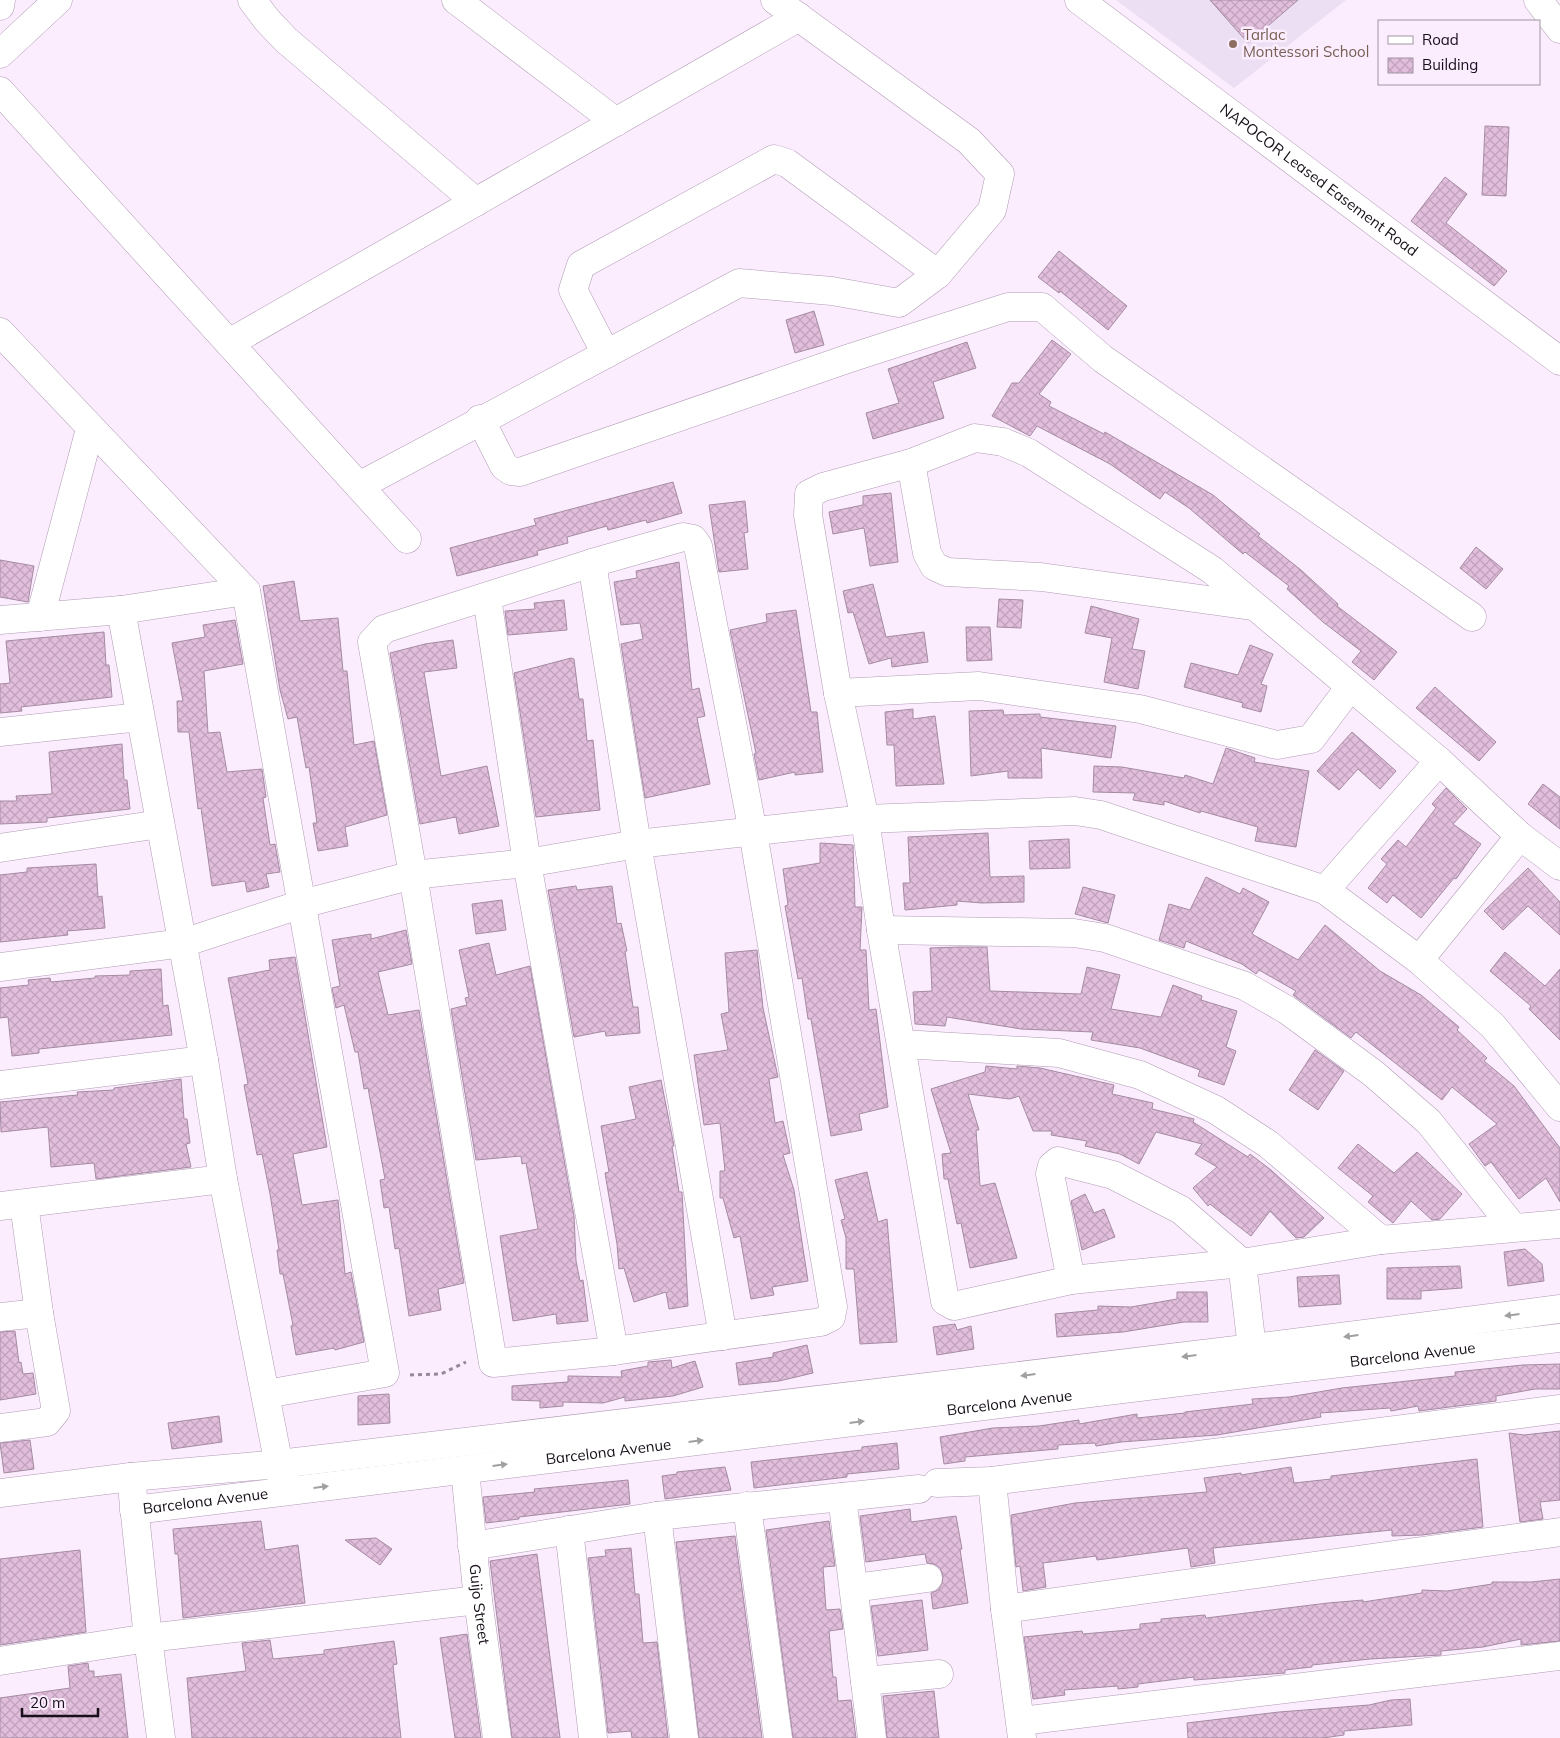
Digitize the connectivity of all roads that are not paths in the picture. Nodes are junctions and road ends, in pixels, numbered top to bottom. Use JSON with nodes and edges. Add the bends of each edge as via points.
{"nodes":[{"id":1,"x":2,"y":0,"type":"edge"},
{"id":2,"x":58,"y":0,"type":"edge"},
{"id":3,"x":252,"y":0,"type":"edge"},
{"id":4,"x":456,"y":0,"type":"edge"},
{"id":5,"x":775,"y":0,"type":"edge"},
{"id":6,"x":1078,"y":0,"type":"edge"},
{"id":7,"x":1538,"y":0,"type":"edge"},
{"id":8,"x":0,"y":6,"type":"edge"},
{"id":9,"x":799,"y":17,"type":"junction"},
{"id":10,"x":1560,"y":30,"type":"edge"},
{"id":11,"x":0,"y":54,"type":"edge"},
{"id":12,"x":0,"y":91,"type":"edge"},
{"id":13,"x":616,"y":122,"type":"junction"},
{"id":14,"x":476,"y":202,"type":"junction"},
{"id":15,"x":938,"y":274,"type":"junction"},
{"id":16,"x":899,"y":303,"type":"junction"},
{"id":17,"x":0,"y":332,"type":"edge"},
{"id":18,"x":917,"y":338,"type":"junction"},
{"id":19,"x":229,"y":343,"type":"junction"},
{"id":20,"x":606,"y":354,"type":"junction"},
{"id":21,"x":1560,"y":361,"type":"edge"},
{"id":22,"x":480,"y":419,"type":"junction"},
{"id":23,"x":90,"y":429,"type":"junction"},
{"id":24,"x":911,"y":463,"type":"junction"},
{"id":25,"x":359,"y":486,"type":"junction"},
{"id":26,"x":407,"y":539,"type":"dead end"},
{"id":27,"x":592,"y":563,"type":"junction"},
{"id":28,"x":246,"y":591,"type":"junction"},
{"id":29,"x":487,"y":598,"type":"junction"},
{"id":30,"x":1252,"y":606,"type":"junction"},
{"id":31,"x":121,"y":610,"type":"junction"},
{"id":32,"x":40,"y":616,"type":"junction"},
{"id":33,"x":1472,"y":617,"type":"dead end"},
{"id":34,"x":0,"y":620,"type":"edge"},
{"id":35,"x":1350,"y":687,"type":"junction"},
{"id":36,"x":838,"y":693,"type":"junction"},
{"id":37,"x":140,"y":717,"type":"junction"},
{"id":38,"x":0,"y":732,"type":"edge"},
{"id":39,"x":1439,"y":761,"type":"junction"},
{"id":40,"x":865,"y":819,"type":"junction"},
{"id":41,"x":160,"y":824,"type":"junction"},
{"id":42,"x":753,"y":832,"type":"junction"},
{"id":43,"x":1520,"y":836,"type":"junction"},
{"id":44,"x":637,"y":844,"type":"junction"},
{"id":45,"x":0,"y":848,"type":"edge"},
{"id":46,"x":527,"y":863,"type":"junction"},
{"id":47,"x":1560,"y":866,"type":"edge"},
{"id":48,"x":413,"y":875,"type":"junction"},
{"id":49,"x":1325,"y":890,"type":"junction"},
{"id":50,"x":302,"y":904,"type":"junction"},
{"id":51,"x":882,"y":930,"type":"junction"},
{"id":52,"x":183,"y":943,"type":"junction"},
{"id":53,"x":1420,"y":960,"type":"junction"},
{"id":54,"x":0,"y":967,"type":"edge"},
{"id":55,"x":902,"y":1044,"type":"junction"},
{"id":56,"x":204,"y":1060,"type":"junction"},
{"id":57,"x":0,"y":1085,"type":"edge"},
{"id":58,"x":1560,"y":1107,"type":"edge"},
{"id":59,"x":223,"y":1179,"type":"junction"},
{"id":60,"x":12,"y":1205,"type":"edge"},
{"id":61,"x":1560,"y":1224,"type":"edge"},
{"id":62,"x":1513,"y":1227,"type":"junction"},
{"id":63,"x":1381,"y":1240,"type":"junction"},
{"id":64,"x":1242,"y":1263,"type":"junction"},
{"id":65,"x":1071,"y":1280,"type":"junction"},
{"id":66,"x":1560,"y":1308,"type":"edge"},
{"id":67,"x":39,"y":1313,"type":"junction"},
{"id":68,"x":0,"y":1317,"type":"edge"},
{"id":69,"x":723,"y":1336,"type":"junction"},
{"id":70,"x":1560,"y":1338,"type":"edge"},
{"id":71,"x":614,"y":1351,"type":"junction"},
{"id":72,"x":1253,"y":1361,"type":"junction"},
{"id":73,"x":266,"y":1394,"type":"junction"},
{"id":74,"x":1560,"y":1409,"type":"edge"},
{"id":75,"x":0,"y":1428,"type":"edge"},
{"id":76,"x":279,"y":1464,"type":"junction"},
{"id":77,"x":465,"y":1470,"type":"junction"},
{"id":78,"x":131,"y":1477,"type":"junction"},
{"id":79,"x":992,"y":1482,"type":"junction"},
{"id":80,"x":284,"y":1491,"type":"junction"},
{"id":81,"x":0,"y":1493,"type":"edge"},
{"id":82,"x":842,"y":1497,"type":"junction"},
{"id":83,"x":747,"y":1506,"type":"junction"},
{"id":84,"x":134,"y":1510,"type":"junction"},
{"id":85,"x":657,"y":1516,"type":"junction"},
{"id":86,"x":569,"y":1530,"type":"junction"},
{"id":87,"x":1560,"y":1532,"type":"edge"},
{"id":88,"x":472,"y":1546,"type":"junction"},
{"id":89,"x":928,"y":1578,"type":"dead end"},
{"id":90,"x":854,"y":1588,"type":"junction"},
{"id":91,"x":478,"y":1600,"type":"junction"},
{"id":92,"x":1004,"y":1609,"type":"junction"},
{"id":93,"x":148,"y":1638,"type":"junction"},
{"id":94,"x":1560,"y":1656,"type":"edge"},
{"id":95,"x":0,"y":1661,"type":"edge"},
{"id":96,"x":938,"y":1674,"type":"dead end"},
{"id":97,"x":865,"y":1681,"type":"junction"},
{"id":98,"x":1022,"y":1730,"type":"edge"},
{"id":99,"x":161,"y":1738,"type":"edge"},
{"id":100,"x":497,"y":1738,"type":"edge"},
{"id":101,"x":593,"y":1738,"type":"edge"},
{"id":102,"x":684,"y":1738,"type":"edge"},
{"id":103,"x":778,"y":1738,"type":"edge"},
{"id":104,"x":872,"y":1738,"type":"edge"}],
"edges":[{"from":1,"to":8,"type":"street"},
{"from":2,"to":11,"type":"street"},
{"from":3,"to":14,"type":"street","via":[[286,40]]},
{"from":4,"to":13,"type":"street"},
{"from":5,"to":9,"type":"street"},
{"from":6,"to":21,"type":"street","name":"NAPOCOR Leased Easement Road"},
{"from":7,"to":10,"type":"street"},
{"from":9,"to":13,"type":"street"},
{"from":9,"to":15,"type":"street","via":[[969,141],[1000,174],[992,210]]},
{"from":12,"to":19,"type":"street"},
{"from":13,"to":14,"type":"street"},
{"from":14,"to":19,"type":"street"},
{"from":15,"to":16,"type":"street"},
{"from":15,"to":20,"type":"street","via":[[787,163],[774,159],[581,265],[572,290]]},
{"from":16,"to":18,"type":"street"},
{"from":16,"to":20,"type":"street","via":[[832,291],[739,283]]},
{"from":17,"to":23,"type":"street"},
{"from":18,"to":22,"type":"street","via":[[520,472],[504,466]]},
{"from":18,"to":33,"type":"street","via":[[1008,307],[1042,307],[1103,359]]},
{"from":19,"to":25,"type":"street"},
{"from":20,"to":22,"type":"street"},
{"from":22,"to":25,"type":"street"},
{"from":23,"to":28,"type":"street"},
{"from":23,"to":32,"type":"street"},
{"from":24,"to":30,"type":"street","via":[[975,438],[1002,442],[1029,453],[1212,570]]},
{"from":24,"to":30,"type":"street","via":[[927,553],[934,566],[947,572],[1041,578]]},
{"from":24,"to":36,"type":"street","via":[[809,494],[808,516]]},
{"from":25,"to":26,"type":"street"},
{"from":27,"to":29,"type":"street"},
{"from":27,"to":42,"type":"street","via":[[683,537],[693,539],[698,546]]},
{"from":27,"to":44,"type":"street"},
{"from":28,"to":31,"type":"street"},
{"from":28,"to":50,"type":"street"},
{"from":29,"to":46,"type":"street"},
{"from":29,"to":48,"type":"street","via":[[384,629],[372,642]]},
{"from":30,"to":35,"type":"street"},
{"from":31,"to":32,"type":"street"},
{"from":31,"to":37,"type":"street"},
{"from":32,"to":34,"type":"street"},
{"from":35,"to":36,"type":"street","via":[[1312,739],[1277,745],[1140,709],[979,686]]},
{"from":35,"to":39,"type":"street"},
{"from":36,"to":40,"type":"street"},
{"from":37,"to":38,"type":"street"},
{"from":37,"to":41,"type":"street"},
{"from":39,"to":43,"type":"street"},
{"from":39,"to":49,"type":"street"},
{"from":40,"to":42,"type":"street"},
{"from":40,"to":49,"type":"street","via":[[1075,811],[1101,815]]},
{"from":40,"to":51,"type":"street"},
{"from":41,"to":45,"type":"street"},
{"from":41,"to":52,"type":"street"},
{"from":42,"to":44,"type":"street"},
{"from":42,"to":69,"type":"street","via":[[832,1307],[830,1317],[821,1322]]},
{"from":43,"to":47,"type":"street"},
{"from":43,"to":53,"type":"street"},
{"from":44,"to":46,"type":"street"},
{"from":44,"to":69,"type":"street"},
{"from":46,"to":48,"type":"street"},
{"from":46,"to":71,"type":"street"},
{"from":48,"to":50,"type":"street"},
{"from":48,"to":71,"type":"street","via":[[493,1363]]},
{"from":49,"to":53,"type":"street"},
{"from":50,"to":52,"type":"street"},
{"from":50,"to":73,"type":"street","via":[[385,1373]]},
{"from":51,"to":55,"type":"street"},
{"from":51,"to":62,"type":"street","via":[[1074,934],[1105,938],[1245,986],[1287,1010],[1374,1074],[1429,1122]]},
{"from":52,"to":54,"type":"street"},
{"from":52,"to":56,"type":"street"},
{"from":53,"to":58,"type":"street","via":[[1493,1026]]},
{"from":55,"to":63,"type":"street","via":[[1059,1053],[1140,1075],[1216,1110],[1268,1144]]},
{"from":55,"to":65,"type":"street","via":[[945,1301],[954,1306]]},
{"from":56,"to":57,"type":"street"},
{"from":56,"to":59,"type":"street"},
{"from":59,"to":60,"type":"street"},
{"from":59,"to":73,"type":"street"},
{"from":60,"to":67,"type":"street"},
{"from":61,"to":62,"type":"street"},
{"from":62,"to":63,"type":"street"},
{"from":63,"to":64,"type":"street"},
{"from":64,"to":65,"type":"street"},
{"from":64,"to":65,"type":"street","via":[[1181,1210],[1113,1175],[1058,1161],[1050,1174]]},
{"from":64,"to":72,"type":"street"},
{"from":66,"to":72,"type":"street","name":"Barcelona Avenue","one_way":true},
{"from":67,"to":68,"type":"street"},
{"from":67,"to":75,"type":"street","via":[[56,1412],[47,1422]]},
{"from":69,"to":71,"type":"street"},
{"from":70,"to":72,"type":"street","name":"Barcelona Avenue"},
{"from":72,"to":76,"type":"street","name":"Barcelona Avenue","one_way":true},
{"from":77,"to":72,"type":"street","name":"Barcelona Avenue","one_way":true},
{"from":73,"to":76,"type":"street"},
{"from":74,"to":79,"type":"street"},
{"from":76,"to":78,"type":"street","name":"Barcelona Avenue"},
{"from":76,"to":80,"type":"street"},
{"from":80,"to":77,"type":"street","name":"Barcelona Avenue","one_way":true},
{"from":77,"to":88,"type":"street","name":"Guijo Street"},
{"from":78,"to":81,"type":"street"},
{"from":78,"to":84,"type":"street","name":"Barcelona Avenue"},
{"from":79,"to":82,"type":"street"},
{"from":79,"to":92,"type":"street"},
{"from":80,"to":84,"type":"street","name":"Barcelona Avenue"},
{"from":82,"to":83,"type":"street"},
{"from":82,"to":90,"type":"street"},
{"from":83,"to":85,"type":"street"},
{"from":83,"to":103,"type":"street"},
{"from":84,"to":93,"type":"street"},
{"from":85,"to":86,"type":"street"},
{"from":85,"to":102,"type":"street"},
{"from":86,"to":88,"type":"street"},
{"from":86,"to":101,"type":"street"},
{"from":87,"to":92,"type":"street"},
{"from":88,"to":91,"type":"street","name":"Guijo Street"},
{"from":89,"to":90,"type":"street"},
{"from":90,"to":97,"type":"street"},
{"from":91,"to":93,"type":"street"},
{"from":91,"to":100,"type":"street","name":"Guijo Street"},
{"from":92,"to":98,"type":"street"},
{"from":93,"to":95,"type":"street"},
{"from":93,"to":99,"type":"street"},
{"from":94,"to":98,"type":"street"},
{"from":96,"to":97,"type":"street"},
{"from":97,"to":104,"type":"street"}]}
